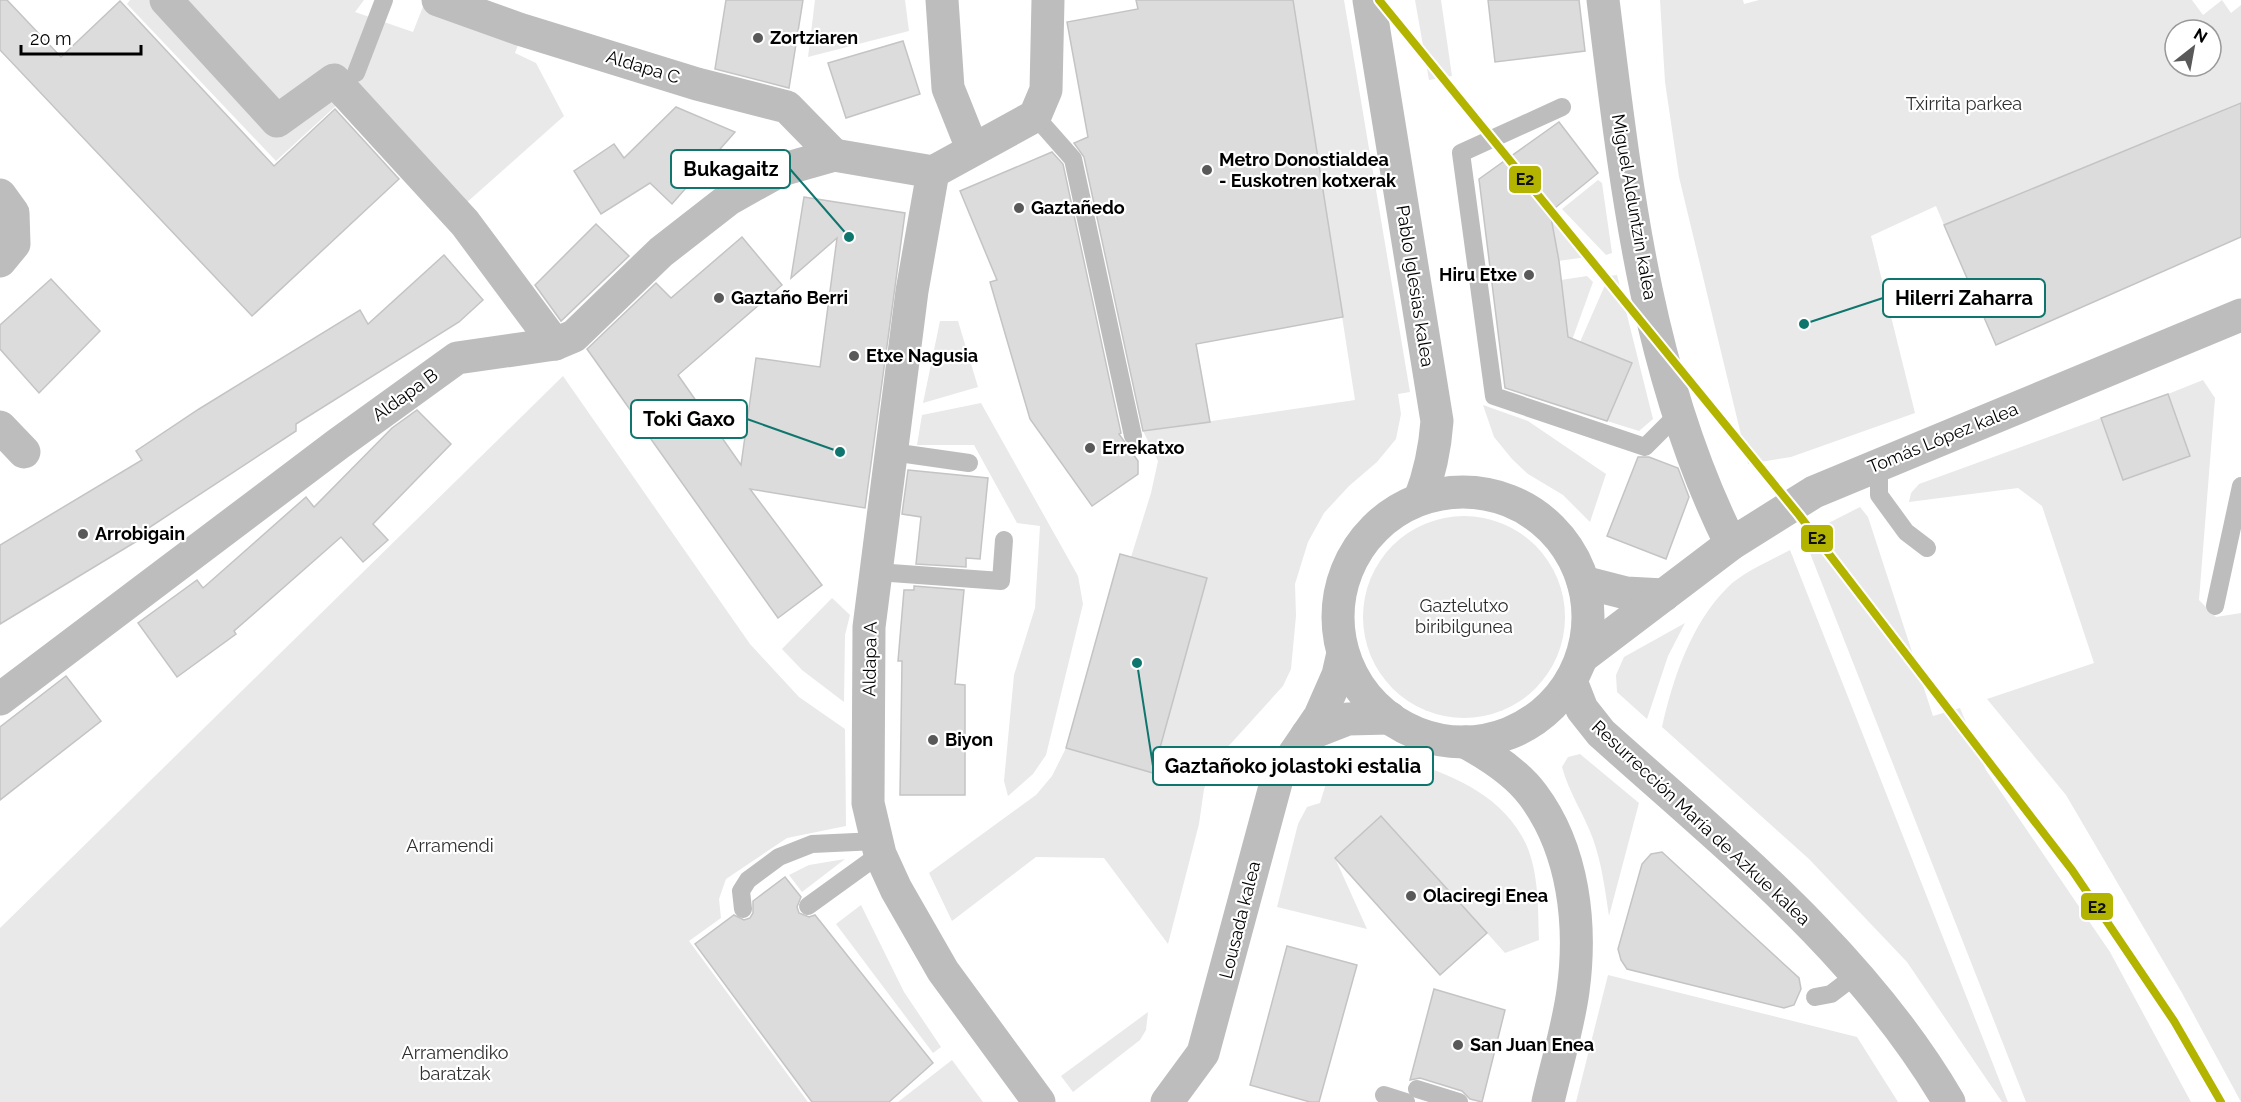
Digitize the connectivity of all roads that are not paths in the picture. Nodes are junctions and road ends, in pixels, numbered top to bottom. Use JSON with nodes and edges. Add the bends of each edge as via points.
{"nodes":[{"id":1,"x":166,"y":0,"type":"edge"},
{"id":2,"x":384,"y":0,"type":"edge"},
{"id":3,"x":438,"y":0,"type":"edge"},
{"id":4,"x":942,"y":0,"type":"edge"},
{"id":5,"x":1048,"y":0,"type":"edge"},
{"id":6,"x":1369,"y":0,"type":"edge"},
{"id":7,"x":1603,"y":0,"type":"edge"},
{"id":8,"x":356,"y":73,"type":"dead end"},
{"id":9,"x":1562,"y":107,"type":"dead end"},
{"id":10,"x":1035,"y":116,"type":"junction"},
{"id":11,"x":972,"y":148,"type":"junction"},
{"id":12,"x":834,"y":155,"type":"junction"},
{"id":13,"x":933,"y":172,"type":"junction"},
{"id":14,"x":0,"y":195,"type":"edge"},
{"id":15,"x":0,"y":261,"type":"edge"},
{"id":16,"x":2241,"y":315,"type":"edge"},
{"id":17,"x":555,"y":344,"type":"junction"},
{"id":18,"x":1677,"y":415,"type":"junction"},
{"id":19,"x":0,"y":427,"type":"edge"},
{"id":20,"x":1132,"y":436,"type":"dead end"},
{"id":21,"x":24,"y":452,"type":"dead end"},
{"id":22,"x":892,"y":452,"type":"junction"},
{"id":23,"x":969,"y":463,"type":"dead end"},
{"id":24,"x":1880,"y":464,"type":"junction"},
{"id":25,"x":2241,"y":486,"type":"edge"},
{"id":26,"x":1420,"y":499,"type":"junction"},
{"id":27,"x":1004,"y":540,"type":"dead end"},
{"id":28,"x":1731,"y":544,"type":"junction"},
{"id":29,"x":1927,"y":548,"type":"dead end"},
{"id":30,"x":877,"y":572,"type":"junction"},
{"id":31,"x":1583,"y":582,"type":"junction"},
{"id":32,"x":1664,"y":595,"type":"junction"},
{"id":33,"x":2215,"y":606,"type":"dead end"},
{"id":34,"x":1343,"y":653,"type":"junction"},
{"id":35,"x":1576,"y":669,"type":"junction"},
{"id":36,"x":0,"y":699,"type":"edge"},
{"id":37,"x":1390,"y":718,"type":"junction"},
{"id":38,"x":1532,"y":722,"type":"junction"},
{"id":39,"x":1307,"y":735,"type":"junction"},
{"id":40,"x":1465,"y":742,"type":"junction"},
{"id":41,"x":1533,"y":794,"type":"junction"},
{"id":42,"x":878,"y":847,"type":"junction"},
{"id":43,"x":808,"y":906,"type":"dead end"},
{"id":44,"x":743,"y":909,"type":"dead end"},
{"id":45,"x":1856,"y":975,"type":"junction"},
{"id":46,"x":1815,"y":997,"type":"dead end"},
{"id":47,"x":1384,"y":1095,"type":"dead end"},
{"id":48,"x":1411,"y":1096,"type":"edge"},
{"id":49,"x":1039,"y":1102,"type":"edge"},
{"id":50,"x":1167,"y":1102,"type":"edge"},
{"id":51,"x":1459,"y":1102,"type":"edge"},
{"id":52,"x":1548,"y":1102,"type":"edge"},
{"id":53,"x":1949,"y":1102,"type":"edge"}],
"edges":[{"from":1,"to":17,"type":"street","via":[[277,121],[334,80],[465,223]]},
{"from":2,"to":8,"type":"lane"},
{"from":3,"to":12,"type":"street","name":"Aldapa C","via":[[686,81],[786,107]]},
{"from":4,"to":11,"type":"street","via":[[948,88]]},
{"from":5,"to":10,"type":"street","via":[[1046,90]]},
{"from":6,"to":26,"type":"street","name":"Pablo Iglesias kalea","via":[[1437,421],[1436,448]]},
{"from":7,"to":18,"type":"street","name":"Miguel Alduntzin kalea","via":[[1626,188]]},
{"from":9,"to":18,"type":"lane","via":[[1461,153],[1494,396],[1645,447]]},
{"from":10,"to":11,"type":"street"},
{"from":10,"to":20,"type":"lane","via":[[1072,159]]},
{"from":11,"to":13,"type":"street"},
{"from":12,"to":13,"type":"street"},
{"from":12,"to":17,"type":"street","name":"Aldapa B","via":[[781,170],[729,199],[661,252],[574,336]]},
{"from":13,"to":22,"type":"street","name":"Aldapa A","via":[[912,291]]},
{"from":14,"to":15,"type":"street","via":[[13,213],[14,244]]},
{"from":16,"to":24,"type":"street","name":"Tomás López kalea"},
{"from":17,"to":36,"type":"street","name":"Aldapa B","via":[[457,357]]},
{"from":18,"to":28,"type":"street","name":"Miguel Alduntzin kalea","via":[[1704,490]]},
{"from":19,"to":21,"type":"street"},
{"from":22,"to":23,"type":"lane"},
{"from":22,"to":30,"type":"street","name":"Aldapa A"},
{"from":24,"to":28,"type":"street","name":"Tomás López kalea","via":[[1814,492]]},
{"from":24,"to":29,"type":"lane","via":[[1879,495],[1906,532]]},
{"from":25,"to":33,"type":"lane"},
{"from":26,"to":31,"type":"street","via":[[1441,493],[1487,493],[1529,510],[1563,541]]},
{"from":26,"to":34,"type":"street","via":[[1379,523],[1350,560],[1338,606]]},
{"from":27,"to":30,"type":"lane","via":[[1000,581]]},
{"from":28,"to":32,"type":"street","name":"Tomás López kalea"},
{"from":30,"to":42,"type":"street","name":"Aldapa A","via":[[869,627],[868,791]]},
{"from":31,"to":32,"type":"street","via":[[1626,593]]},
{"from":31,"to":35,"type":"street","via":[[1588,632]]},
{"from":32,"to":35,"type":"street","name":"Tomás López kalea"},
{"from":34,"to":37,"type":"street","via":[[1356,683]]},
{"from":34,"to":39,"type":"street","name":"Lousada kalea","via":[[1331,696]]},
{"from":35,"to":38,"type":"street","via":[[1553,703]]},
{"from":35,"to":45,"type":"street","name":"Resurrección María de Azkue kalea","via":[[1582,709],[1601,733],[1750,865]]},
{"from":37,"to":39,"type":"street","via":[[1348,719]]},
{"from":37,"to":40,"type":"street","via":[[1425,736]]},
{"from":38,"to":40,"type":"street","via":[[1500,736]]},
{"from":38,"to":41,"type":"street","via":[[1528,761]]},
{"from":39,"to":50,"type":"street","name":"Lousada kalea","via":[[1284,766],[1272,794],[1203,1053]]},
{"from":40,"to":41,"type":"street","via":[[1502,766]]},
{"from":41,"to":52,"type":"street","via":[[1566,864],[1577,927],[1573,993]]},
{"from":42,"to":43,"type":"lane"},
{"from":42,"to":44,"type":"lane","via":[[812,844],[779,857],[748,880],[741,891]]},
{"from":42,"to":49,"type":"street","name":"Aldapa A","via":[[896,889],[943,971]]},
{"from":45,"to":46,"type":"lane","via":[[1831,994]]},
{"from":45,"to":53,"type":"street","name":"Resurrección María de Azkue kalea","via":[[1927,1064]]},
{"from":47,"to":48,"type":"lane"},
{"from":48,"to":51,"type":"lane"}]}
